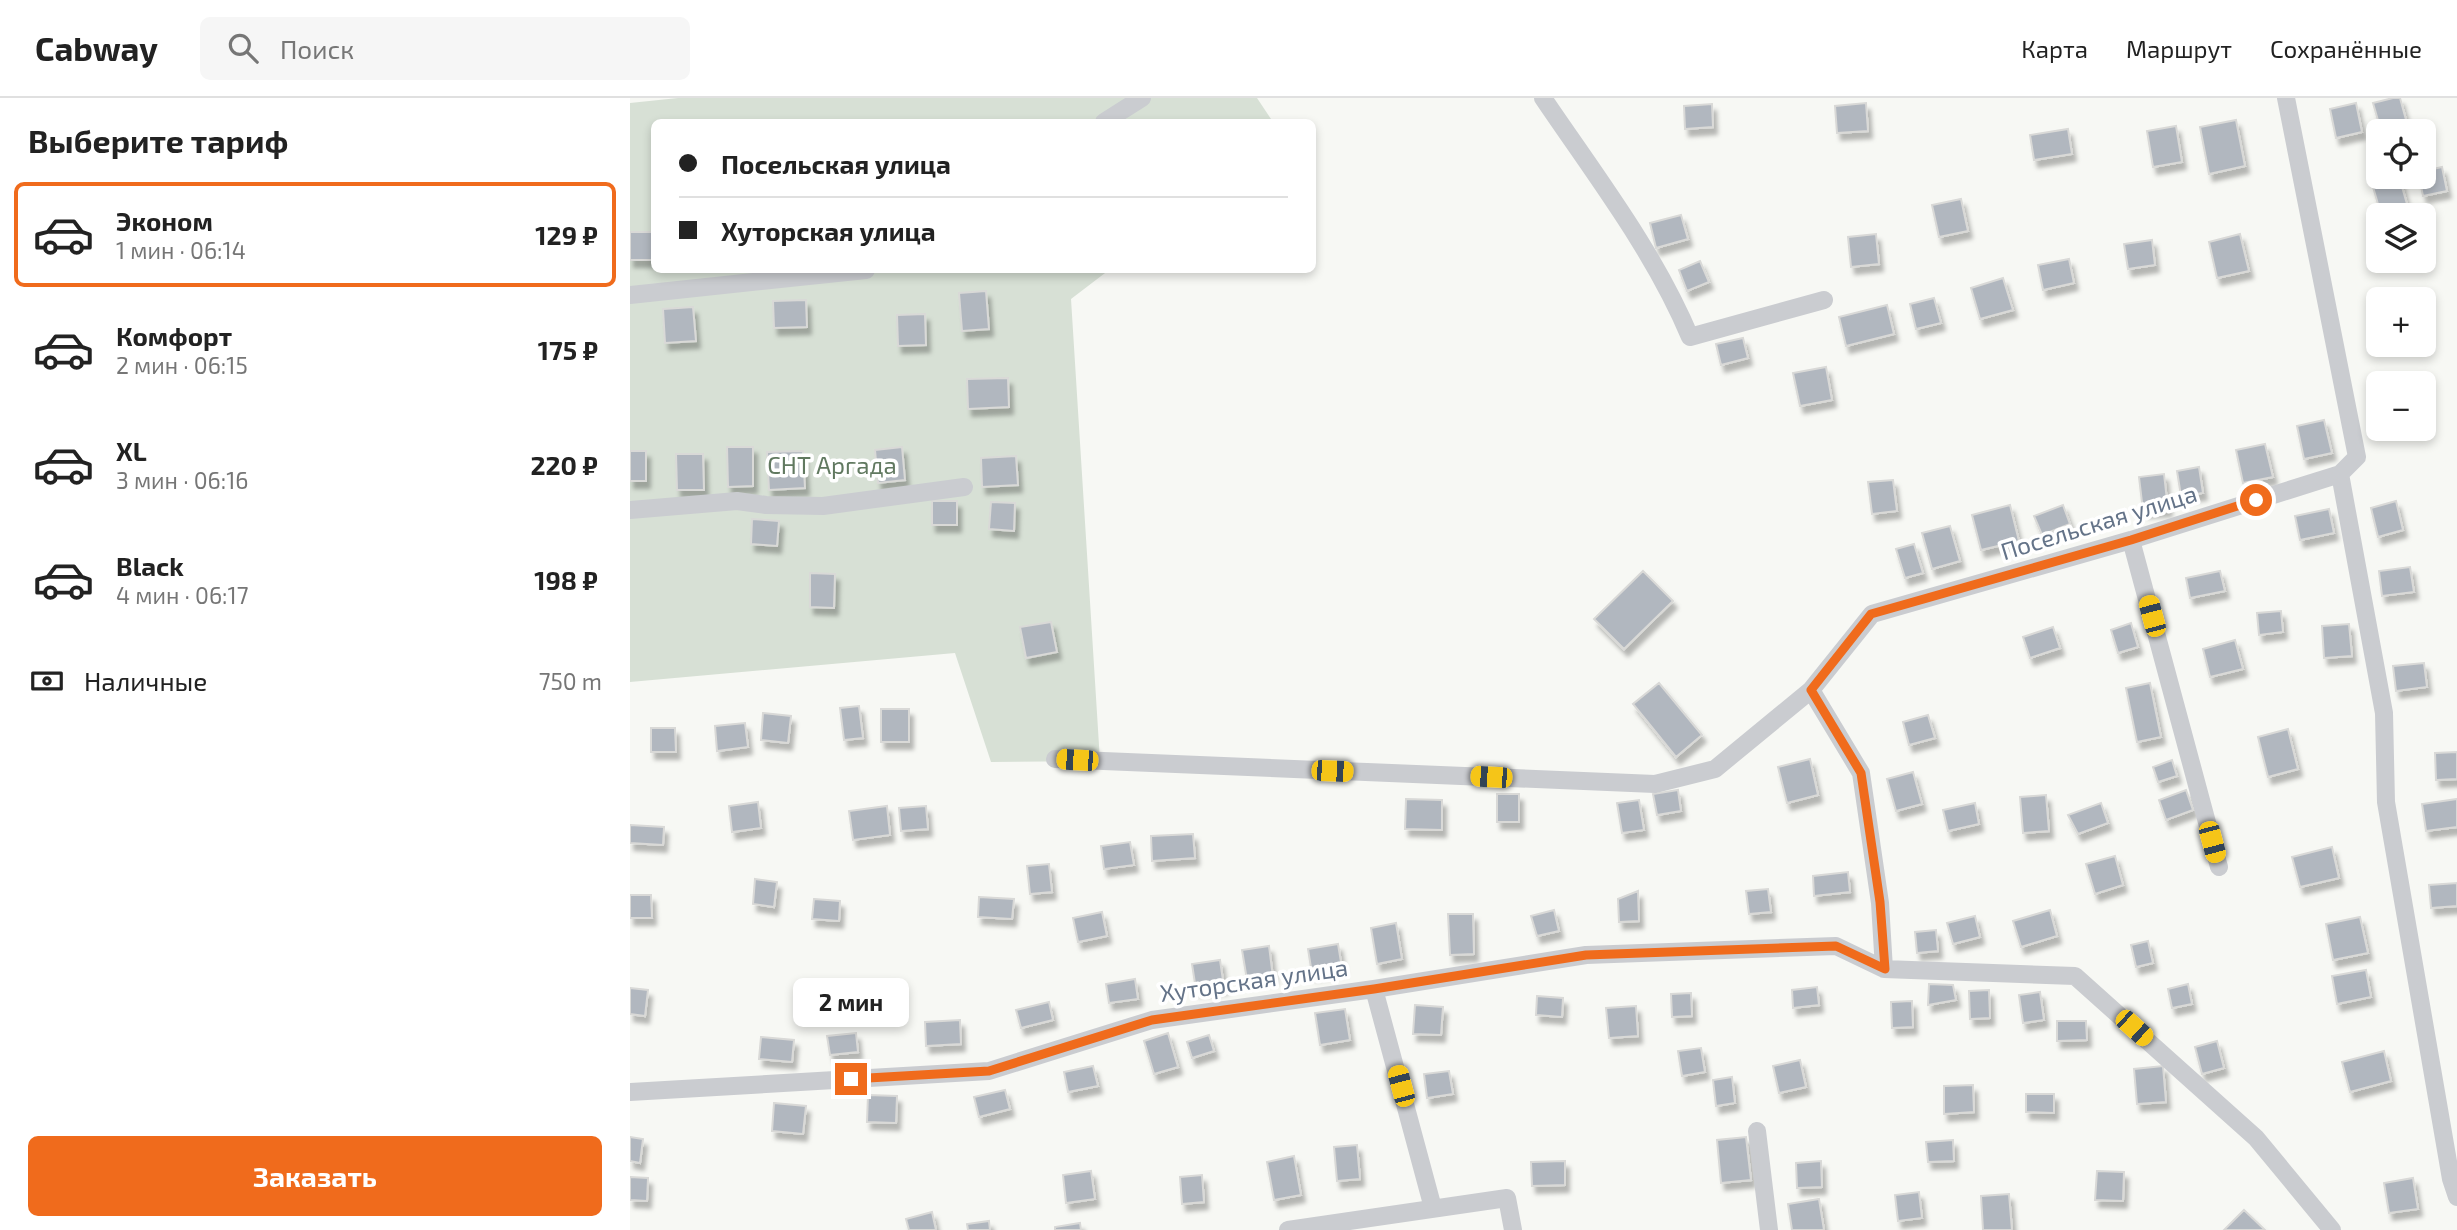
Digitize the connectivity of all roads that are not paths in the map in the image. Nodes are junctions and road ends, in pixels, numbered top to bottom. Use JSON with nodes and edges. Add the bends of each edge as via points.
{"nodes":[{"id":1,"x":1142,"y":98,"type":"edge"},
{"id":2,"x":1543,"y":98,"type":"edge"},
{"id":3,"x":2286,"y":98,"type":"edge"},
{"id":4,"x":1109,"y":119,"type":"edge"},
{"id":5,"x":838,"y":273,"type":"edge"},
{"id":6,"x":630,"y":295,"type":"edge"},
{"id":7,"x":1824,"y":300,"type":"dead end"},
{"id":8,"x":2340,"y":474,"type":"junction"},
{"id":9,"x":964,"y":487,"type":"dead end"},
{"id":10,"x":630,"y":510,"type":"edge"},
{"id":11,"x":2131,"y":540,"type":"junction"},
{"id":12,"x":1811,"y":690,"type":"junction"},
{"id":13,"x":1055,"y":759,"type":"dead end"},
{"id":14,"x":2219,"y":867,"type":"dead end"},
{"id":15,"x":1885,"y":969,"type":"junction"},
{"id":16,"x":1374,"y":989,"type":"junction"},
{"id":17,"x":630,"y":1092,"type":"edge"},
{"id":18,"x":1757,"y":1131,"type":"dead end"},
{"id":19,"x":2457,"y":1197,"type":"edge"},
{"id":20,"x":1433,"y":1208,"type":"junction"},
{"id":21,"x":1318,"y":1227,"type":"edge"},
{"id":22,"x":1288,"y":1230,"type":"edge"},
{"id":23,"x":1513,"y":1230,"type":"edge"},
{"id":24,"x":1769,"y":1230,"type":"edge"},
{"id":25,"x":2332,"y":1230,"type":"edge"}],
"edges":[{"from":1,"to":4,"type":"street"},
{"from":2,"to":7,"type":"street","via":[[1630,228],[1690,337]]},
{"from":3,"to":8,"type":"street","via":[[2357,457]]},
{"from":5,"to":6,"type":"street"},
{"from":8,"to":11,"type":"street","name":"Посельская улица"},
{"from":8,"to":19,"type":"street","via":[[2384,713],[2386,802]]},
{"from":9,"to":10,"type":"street","via":[[823,506],[737,501]]},
{"from":11,"to":12,"type":"street","name":"Посельская улица","via":[[1871,614]]},
{"from":11,"to":14,"type":"street"},
{"from":12,"to":13,"type":"street","via":[[1716,769],[1655,784]]},
{"from":12,"to":15,"type":"street","via":[[1861,773]]},
{"from":15,"to":16,"type":"street","name":"Хуторская улица","via":[[1836,946],[1586,955]]},
{"from":15,"to":25,"type":"street","via":[[2075,976],[2256,1138]]},
{"from":16,"to":17,"type":"street","name":"Хуторская улица","via":[[1152,1020],[989,1071]]},
{"from":16,"to":20,"type":"street"},
{"from":18,"to":24,"type":"street"},
{"from":20,"to":21,"type":"street"},
{"from":20,"to":23,"type":"street","via":[[1507,1198]]},
{"from":21,"to":22,"type":"street"}]}
